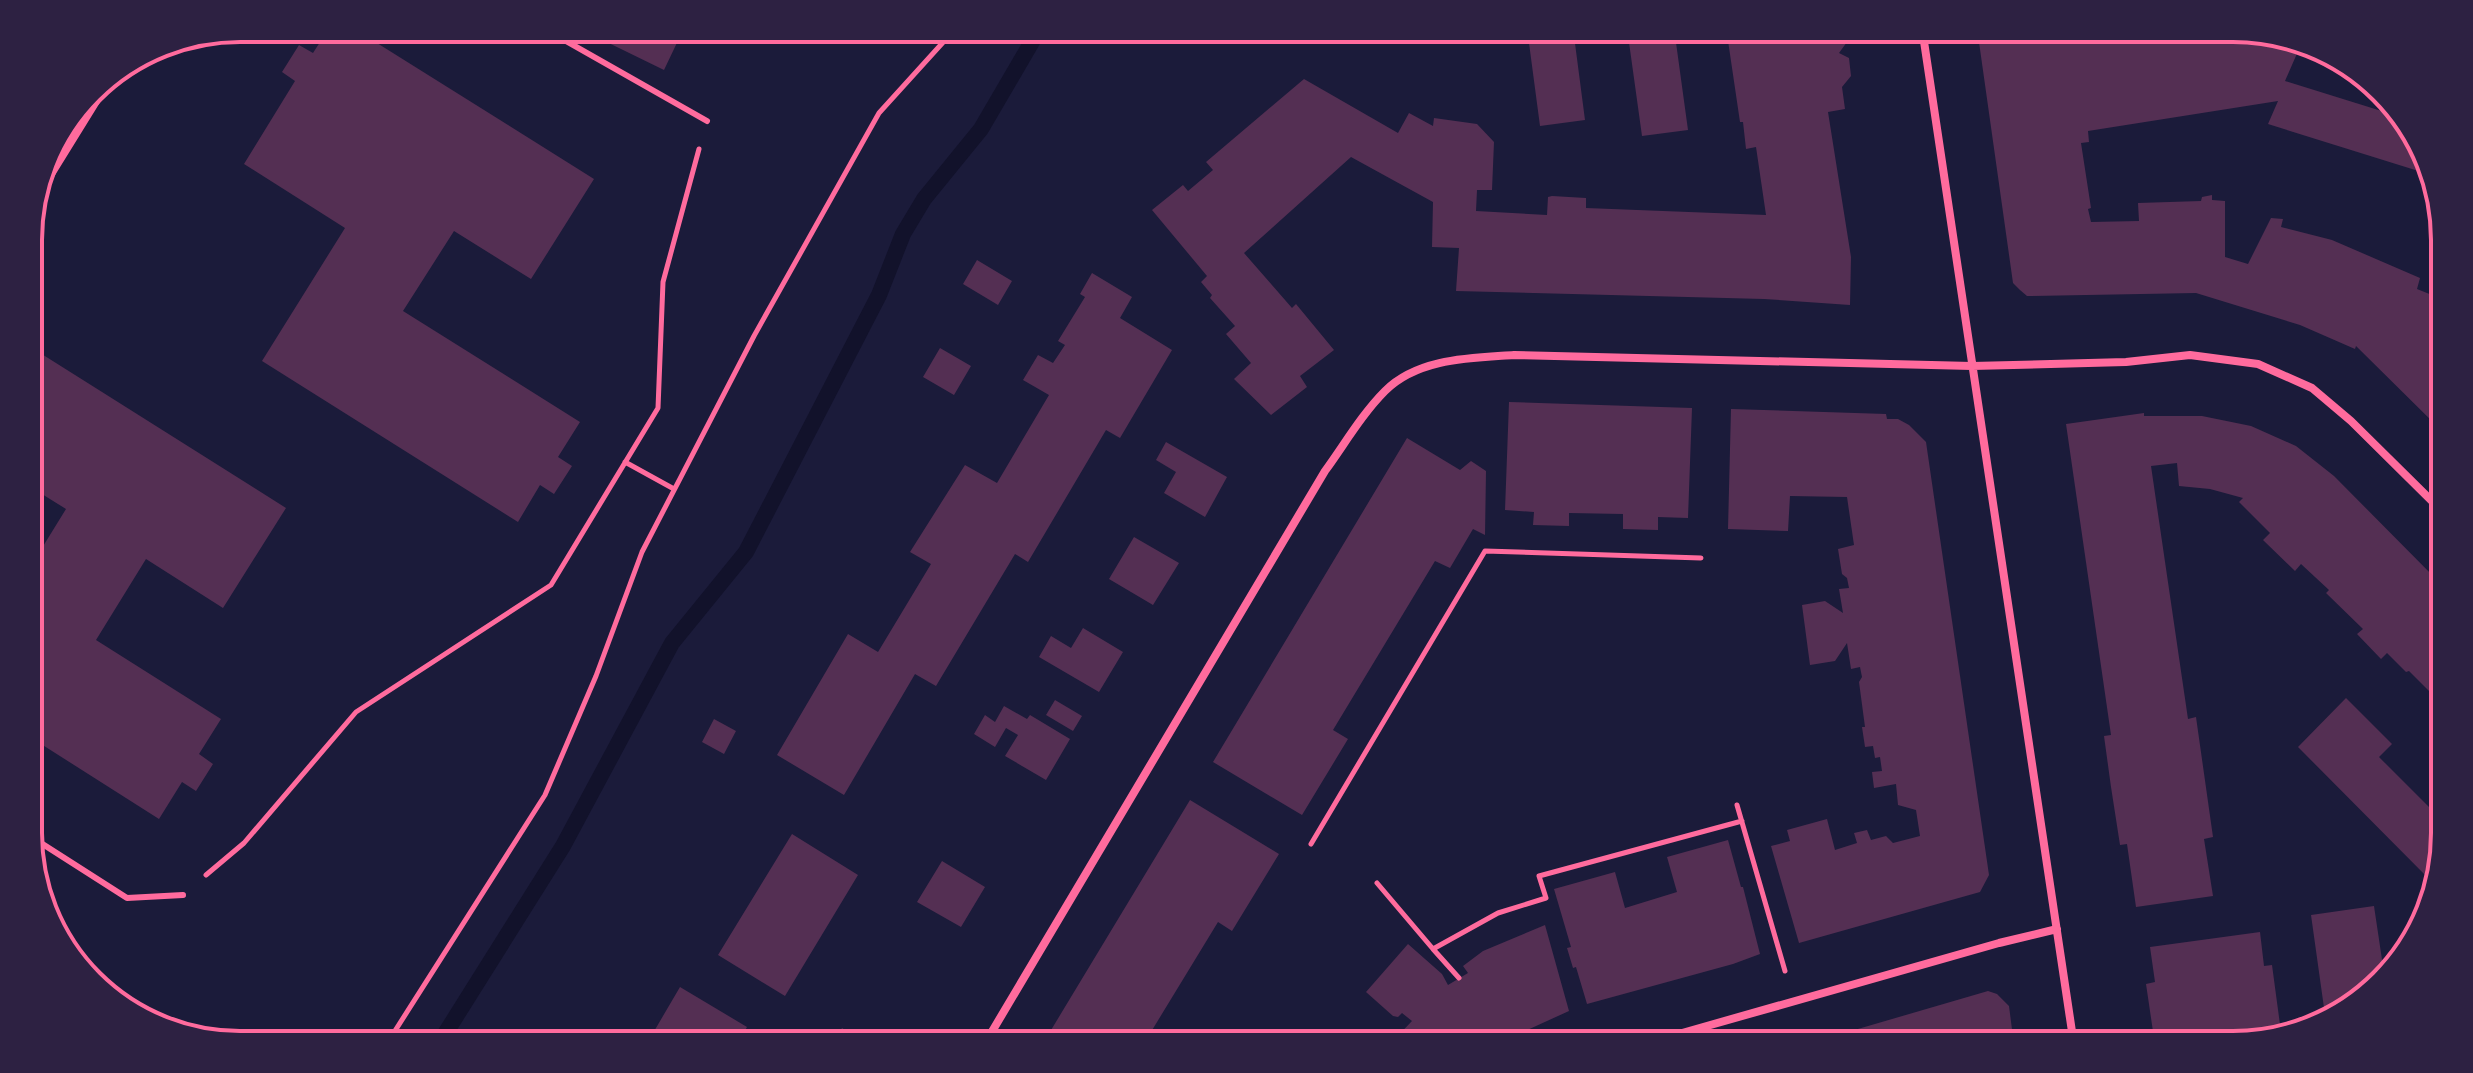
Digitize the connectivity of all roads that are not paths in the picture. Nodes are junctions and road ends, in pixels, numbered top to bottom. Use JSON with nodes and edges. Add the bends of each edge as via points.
{"nodes":[{"id":1,"x":568,"y":42,"type":"edge"},
{"id":2,"x":1924,"y":42,"type":"edge"},
{"id":3,"x":95,"y":105,"type":"edge"},
{"id":4,"x":707,"y":121,"type":"road end"},
{"id":5,"x":55,"y":169,"type":"edge"},
{"id":6,"x":1972,"y":366,"type":"junction"},
{"id":7,"x":2431,"y":500,"type":"edge"},
{"id":8,"x":43,"y":844,"type":"edge"},
{"id":9,"x":183,"y":895,"type":"road end"},
{"id":10,"x":2057,"y":929,"type":"junction"},
{"id":11,"x":992,"y":1031,"type":"edge"},
{"id":12,"x":1690,"y":1031,"type":"edge"},
{"id":13,"x":2072,"y":1031,"type":"edge"}],
"edges":[{"from":1,"to":4,"type":"lane"},
{"from":2,"to":6,"type":"street"},
{"from":3,"to":5,"type":"lane"},
{"from":6,"to":7,"type":"street","via":[[2190,355],[2258,364],[2312,388]]},
{"from":6,"to":10,"type":"street"},
{"from":6,"to":11,"type":"street","via":[[1514,355],[1456,359],[1417,370],[1386,390],[1325,471]]},
{"from":8,"to":9,"type":"lane","via":[[127,898]]},
{"from":10,"to":12,"type":"street"},
{"from":10,"to":13,"type":"street"}]}
